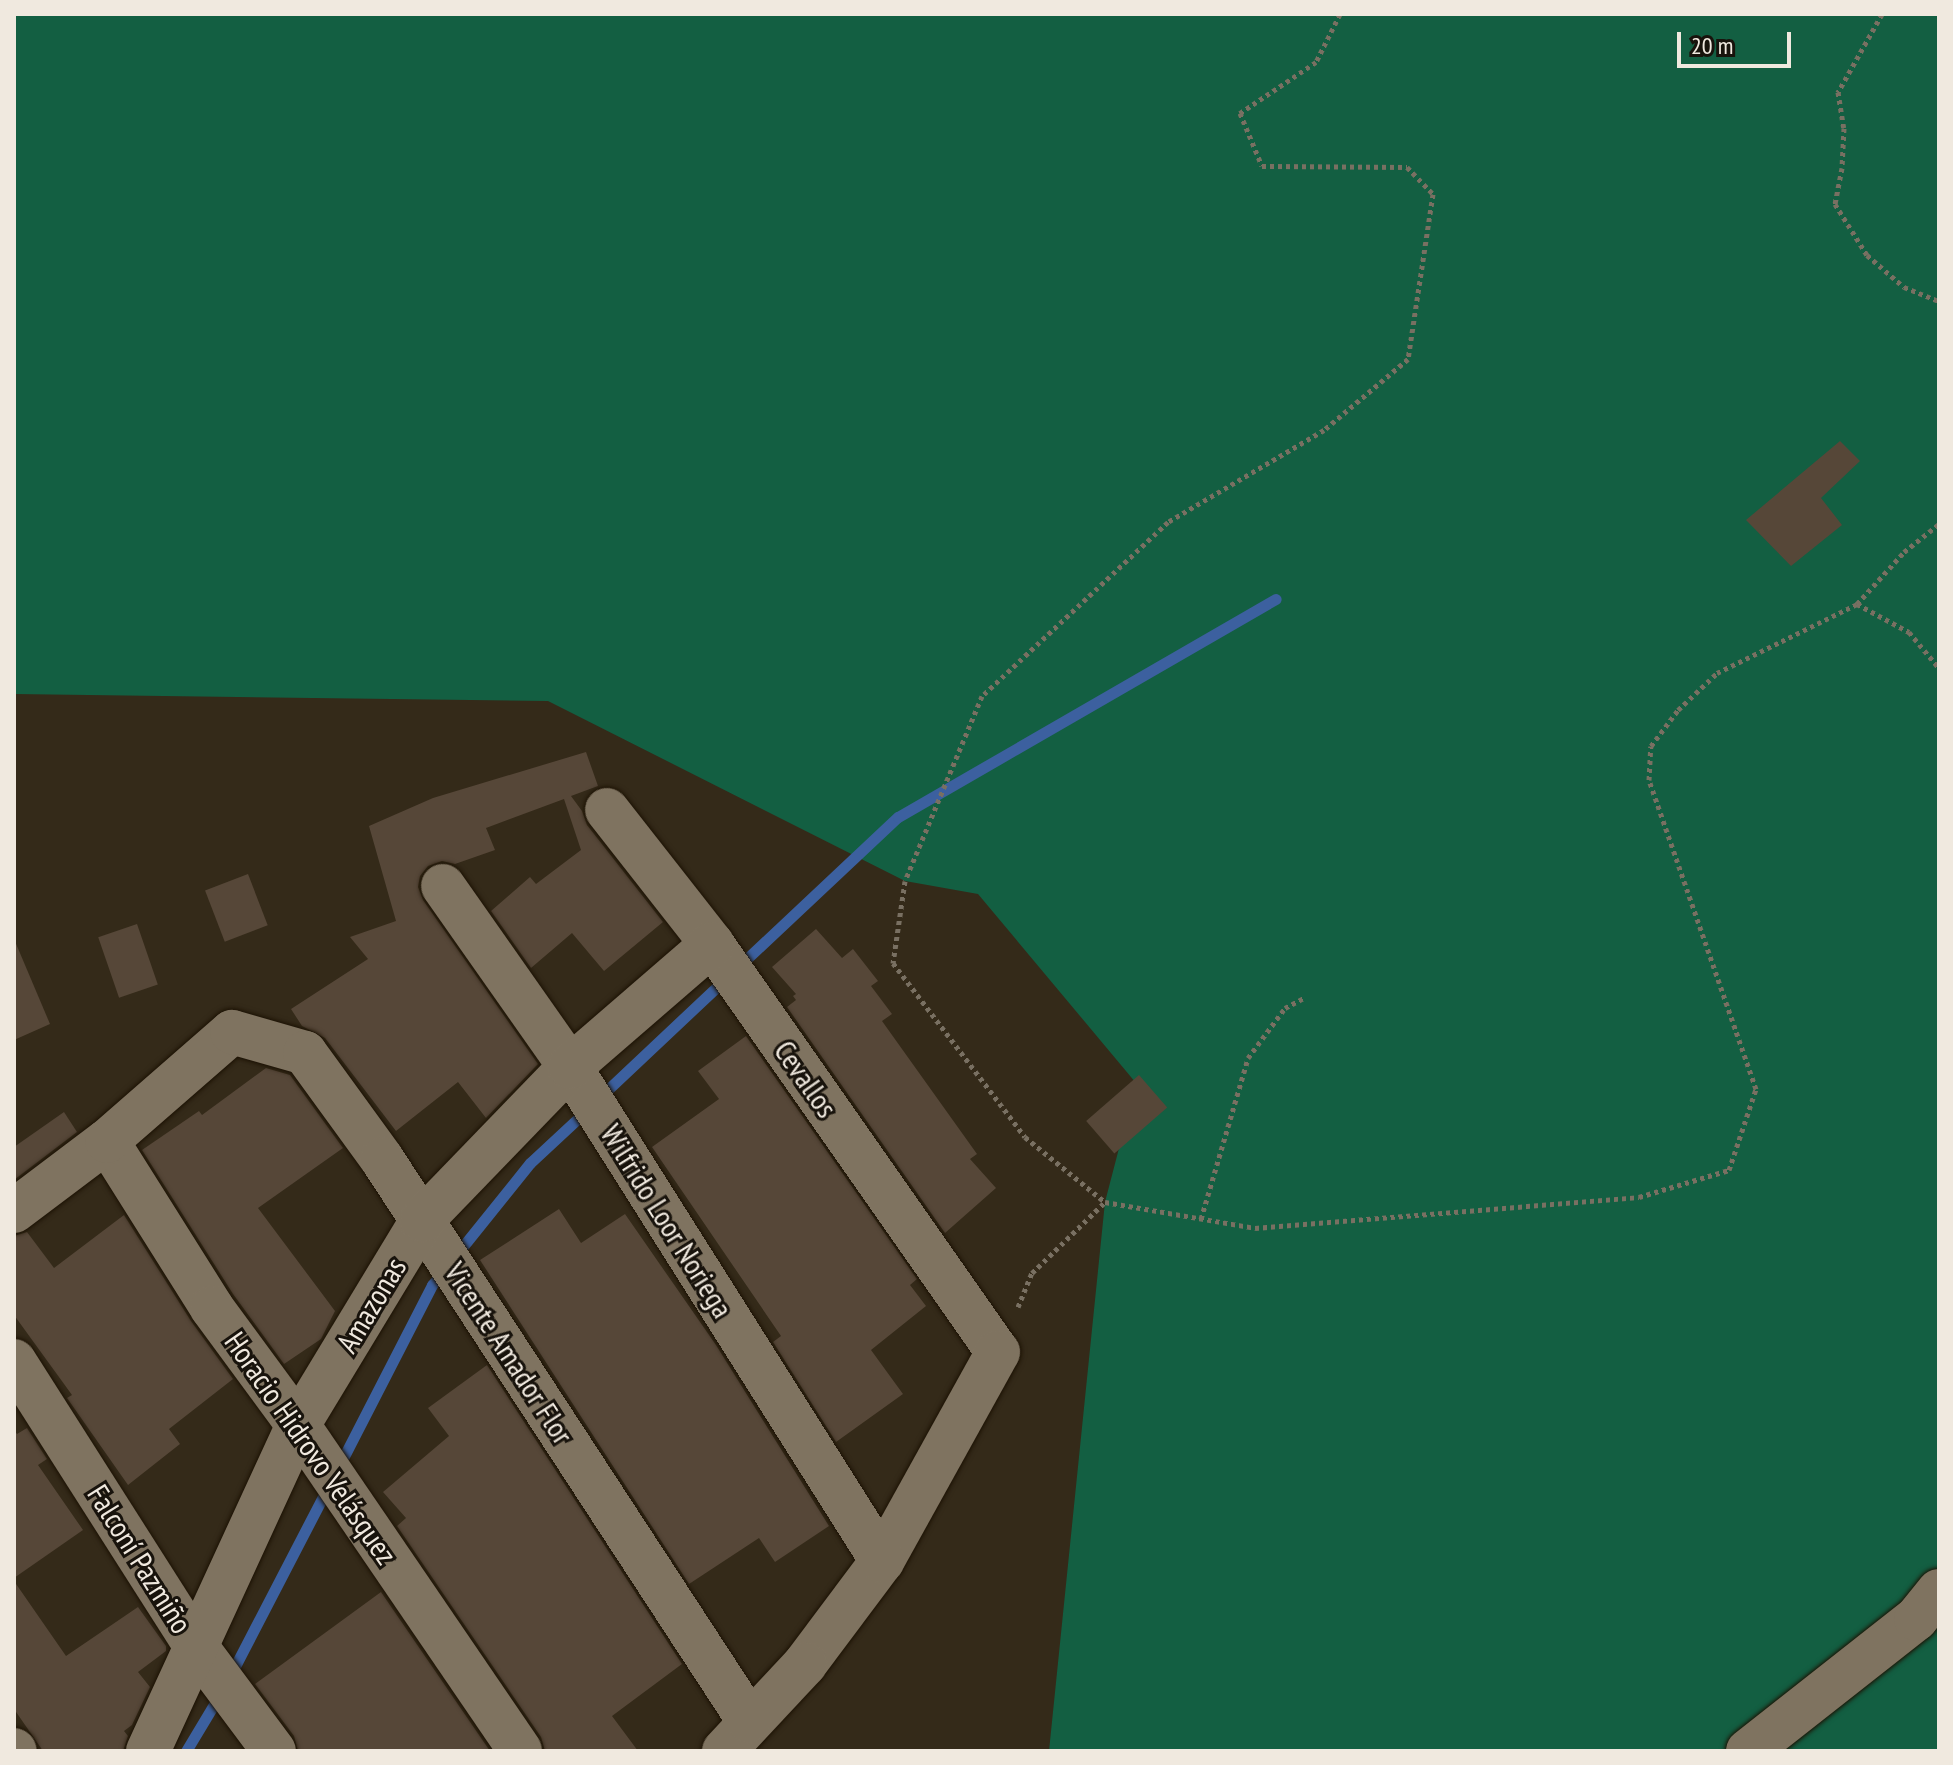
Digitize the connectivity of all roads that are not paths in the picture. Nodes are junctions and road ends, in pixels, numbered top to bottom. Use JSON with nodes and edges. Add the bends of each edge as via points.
{"nodes":[{"id":1,"x":607,"y":810,"type":"dead end"},
{"id":2,"x":443,"y":886,"type":"dead end"},
{"id":3,"x":712,"y":944,"type":"junction"},
{"id":4,"x":570,"y":1067,"type":"junction"},
{"id":5,"x":107,"y":1141,"type":"junction"},
{"id":6,"x":14,"y":1211,"type":"edge"},
{"id":7,"x":422,"y":1220,"type":"junction"},
{"id":8,"x":14,"y":1361,"type":"edge"},
{"id":9,"x":298,"y":1425,"type":"junction"},
{"id":10,"x":882,"y":1561,"type":"junction"},
{"id":11,"x":1939,"y":1591,"type":"edge"},
{"id":12,"x":200,"y":1650,"type":"junction"},
{"id":13,"x":737,"y":1736,"type":"edge"},
{"id":14,"x":1760,"y":1740,"type":"edge"},
{"id":15,"x":148,"y":1751,"type":"edge"},
{"id":16,"x":274,"y":1751,"type":"edge"},
{"id":17,"x":520,"y":1751,"type":"edge"}],
"edges":[{"from":1,"to":3,"type":"street","name":"Cevallos"},
{"from":2,"to":4,"type":"street","name":"Wilfrido Loor Noriega"},
{"from":3,"to":4,"type":"street","name":"Amazonas"},
{"from":3,"to":10,"type":"street","name":"Cevallos","via":[[998,1352]]},
{"from":4,"to":7,"type":"street","name":"Amazonas"},
{"from":4,"to":10,"type":"street","name":"Wilfrido Loor Noriega"},
{"from":5,"to":6,"type":"street"},
{"from":5,"to":7,"type":"street","name":"Vicente Amador Flor","via":[[232,1032],[305,1053]]},
{"from":5,"to":9,"type":"street","name":"Horacio Hidrovo Velásquez","via":[[212,1308]]},
{"from":7,"to":9,"type":"street","name":"Amazonas"},
{"from":7,"to":13,"type":"street","name":"Vicente Amador Flor"},
{"from":8,"to":12,"type":"street","name":"Falconí Pazmiño"},
{"from":9,"to":12,"type":"street","name":"Amazonas"},
{"from":9,"to":17,"type":"street","name":"Horacio Hidrovo Velásquez"},
{"from":10,"to":13,"type":"street","via":[[805,1664]]},
{"from":11,"to":14,"type":"street","via":[[1916,1619]]},
{"from":12,"to":15,"type":"street","name":"Amazonas"},
{"from":12,"to":16,"type":"street","name":"Falconí Pazmiño"}]}
